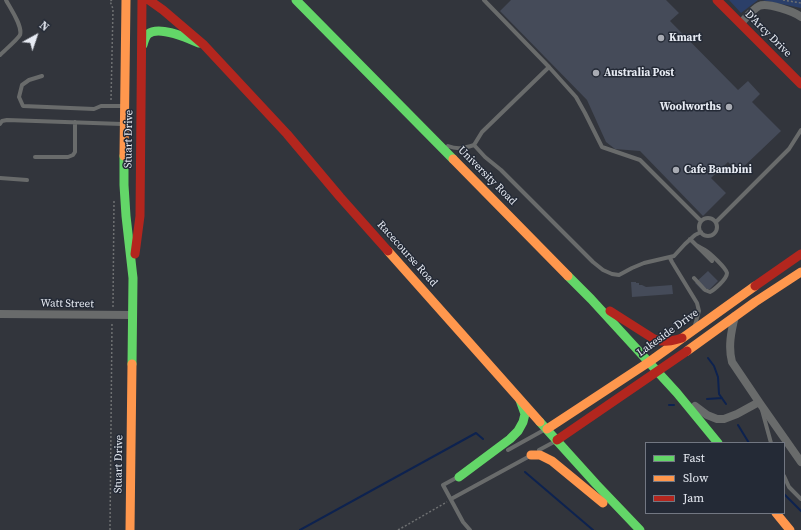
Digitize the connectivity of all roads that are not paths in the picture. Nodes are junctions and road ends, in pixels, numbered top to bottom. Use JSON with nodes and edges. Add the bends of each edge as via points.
{"nodes":[{"id":1,"x":6,"y":0,"type":"edge"},
{"id":2,"x":126,"y":0,"type":"edge"},
{"id":3,"x":142,"y":0,"type":"edge"},
{"id":4,"x":149,"y":0,"type":"edge"},
{"id":5,"x":296,"y":0,"type":"edge"},
{"id":6,"x":484,"y":0,"type":"edge"},
{"id":7,"x":717,"y":0,"type":"edge"},
{"id":8,"x":801,"y":17,"type":"edge"},
{"id":9,"x":741,"y":23,"type":"junction"},
{"id":10,"x":204,"y":45,"type":"junction"},
{"id":11,"x":142,"y":48,"type":"junction"},
{"id":12,"x":0,"y":55,"type":"edge"},
{"id":13,"x":549,"y":67,"type":"junction"},
{"id":14,"x":42,"y":76,"type":"dead end"},
{"id":15,"x":801,"y":84,"type":"edge"},
{"id":16,"x":125,"y":106,"type":"junction"},
{"id":17,"x":75,"y":122,"type":"junction"},
{"id":18,"x":0,"y":124,"type":"edge"},
{"id":19,"x":125,"y":124,"type":"junction"},
{"id":20,"x":801,"y":130,"type":"edge"},
{"id":21,"x":432,"y":137,"type":"junction"},
{"id":22,"x":474,"y":145,"type":"junction"},
{"id":23,"x":35,"y":157,"type":"dead end"},
{"id":24,"x":0,"y":178,"type":"edge"},
{"id":25,"x":27,"y":180,"type":"dead end"},
{"id":26,"x":701,"y":221,"type":"junction"},
{"id":27,"x":716,"y":222,"type":"junction"},
{"id":28,"x":701,"y":232,"type":"junction"},
{"id":29,"x":690,"y":239,"type":"junction"},
{"id":30,"x":696,"y":245,"type":"junction"},
{"id":31,"x":801,"y":254,"type":"edge"},
{"id":32,"x":670,"y":258,"type":"junction"},
{"id":33,"x":712,"y":261,"type":"dead end"},
{"id":34,"x":801,"y":272,"type":"edge"},
{"id":35,"x":133,"y":278,"type":"junction"},
{"id":36,"x":694,"y":278,"type":"dead end"},
{"id":37,"x":591,"y":299,"type":"junction"},
{"id":38,"x":0,"y":314,"type":"edge"},
{"id":39,"x":133,"y":315,"type":"junction"},
{"id":40,"x":735,"y":316,"type":"junction"},
{"id":41,"x":694,"y":329,"type":"junction"},
{"id":42,"x":682,"y":338,"type":"junction"},
{"id":43,"x":649,"y":362,"type":"junction"},
{"id":44,"x":658,"y":371,"type":"junction"},
{"id":45,"x":677,"y":393,"type":"junction"},
{"id":46,"x":520,"y":398,"type":"junction"},
{"id":47,"x":759,"y":402,"type":"junction"},
{"id":48,"x":547,"y":429,"type":"junction"},
{"id":49,"x":557,"y":440,"type":"junction"},
{"id":50,"x":717,"y":442,"type":"edge"},
{"id":51,"x":771,"y":442,"type":"edge"},
{"id":52,"x":507,"y":451,"type":"dead end"},
{"id":53,"x":531,"y":455,"type":"junction"},
{"id":54,"x":493,"y":458,"type":"dead end"},
{"id":55,"x":801,"y":462,"type":"edge"},
{"id":56,"x":459,"y":477,"type":"junction"},
{"id":57,"x":785,"y":478,"type":"edge"},
{"id":58,"x":451,"y":499,"type":"junction"},
{"id":59,"x":801,"y":499,"type":"edge"},
{"id":60,"x":777,"y":514,"type":"edge"},
{"id":61,"x":130,"y":530,"type":"edge"},
{"id":62,"x":470,"y":530,"type":"edge"},
{"id":63,"x":640,"y":530,"type":"edge"},
{"id":64,"x":790,"y":530,"type":"edge"}],
"edges":[{"from":1,"to":12,"type":"lane","via":[[20,27],[20,34]]},
{"from":2,"to":16,"type":"main road","name":"Stuart Drive"},
{"from":3,"to":11,"type":"main road","name":"Stuart Drive"},
{"from":4,"to":10,"type":"main road","name":"Racecourse Road"},
{"from":5,"to":21,"type":"main road","name":"University Road"},
{"from":6,"to":13,"type":"lane"},
{"from":7,"to":9,"type":"main road","name":"D'Arcy Drive"},
{"from":8,"to":9,"type":"street","via":[[793,12],[763,5],[757,7]]},
{"from":9,"to":15,"type":"main road","name":"D'Arcy Drive"},
{"from":10,"to":11,"type":"main road","via":[[168,31],[154,30],[148,33]]},
{"from":10,"to":46,"type":"main road","name":"Racecourse Road","via":[[287,134]]},
{"from":11,"to":35,"type":"main road","name":"Stuart Drive","via":[[140,216]]},
{"from":13,"to":22,"type":"lane","via":[[482,132]]},
{"from":13,"to":26,"type":"lane","via":[[576,97],[602,147],[640,160]]},
{"from":14,"to":16,"type":"lane","via":[[22,85],[18,97],[23,106],[94,109],[101,106]]},
{"from":16,"to":19,"type":"main road","name":"Stuart Drive"},
{"from":17,"to":18,"type":"lane","via":[[7,120]]},
{"from":17,"to":19,"type":"lane"},
{"from":17,"to":23,"type":"lane","via":[[73,155]]},
{"from":19,"to":35,"type":"main road","name":"Stuart Drive","via":[[124,185]]},
{"from":20,"to":27,"type":"lane","via":[[789,149]]},
{"from":21,"to":22,"type":"lane","via":[[457,149]]},
{"from":21,"to":37,"type":"main road","name":"University Road"},
{"from":22,"to":32,"type":"lane","via":[[603,270],[619,275],[644,263]]},
{"from":24,"to":25,"type":"lane"},
{"from":26,"to":27,"type":"lane","via":[[712,218]]},
{"from":26,"to":28,"type":"lane"},
{"from":27,"to":28,"type":"lane","via":[[717,228],[714,233],[709,236]]},
{"from":28,"to":29,"type":"lane"},
{"from":29,"to":30,"type":"lane"},
{"from":29,"to":32,"type":"lane"},
{"from":30,"to":33,"type":"lane"},
{"from":30,"to":36,"type":"lane","via":[[724,268],[727,275],[710,292]]},
{"from":31,"to":41,"type":"main road","name":"Lakeside Drive"},
{"from":32,"to":41,"type":"lane","via":[[697,303],[699,311]]},
{"from":34,"to":40,"type":"main road"},
{"from":35,"to":39,"type":"main road","name":"Stuart Drive"},
{"from":37,"to":42,"type":"main road","via":[[654,339],[669,342]]},
{"from":37,"to":43,"type":"main road","name":"University Road"},
{"from":38,"to":39,"type":"street","name":"Watt Street"},
{"from":39,"to":61,"type":"main road","name":"Stuart Drive"},
{"from":40,"to":44,"type":"main road"},
{"from":40,"to":47,"type":"street","via":[[730,334],[730,356]]},
{"from":41,"to":42,"type":"main road","name":"Lakeside Drive"},
{"from":42,"to":43,"type":"main road","name":"Lakeside Drive"},
{"from":43,"to":44,"type":"main road","name":"University Road"},
{"from":43,"to":48,"type":"main road","name":"Lakeside Drive"},
{"from":44,"to":45,"type":"main road"},
{"from":44,"to":49,"type":"main road"},
{"from":45,"to":47,"type":"street","via":[[707,415],[717,419],[737,414]]},
{"from":45,"to":50,"type":"main road"},
{"from":46,"to":48,"type":"main road","name":"Racecourse Road"},
{"from":46,"to":56,"type":"main road","via":[[525,414],[518,431],[510,440]]},
{"from":47,"to":51,"type":"lane"},
{"from":47,"to":55,"type":"street"},
{"from":48,"to":49,"type":"main road","name":"Racecourse Road"},
{"from":48,"to":52,"type":"lane"},
{"from":49,"to":53,"type":"lane"},
{"from":49,"to":63,"type":"main road","name":"Racecourse Road"},
{"from":53,"to":58,"type":"lane"},
{"from":53,"to":63,"type":"main road","via":[[539,455],[552,461]]},
{"from":54,"to":56,"type":"lane"},
{"from":56,"to":58,"type":"lane","via":[[443,485]]},
{"from":57,"to":59,"type":"lane","via":[[789,487]]},
{"from":58,"to":62,"type":"lane"},
{"from":60,"to":64,"type":"main road"}]}
